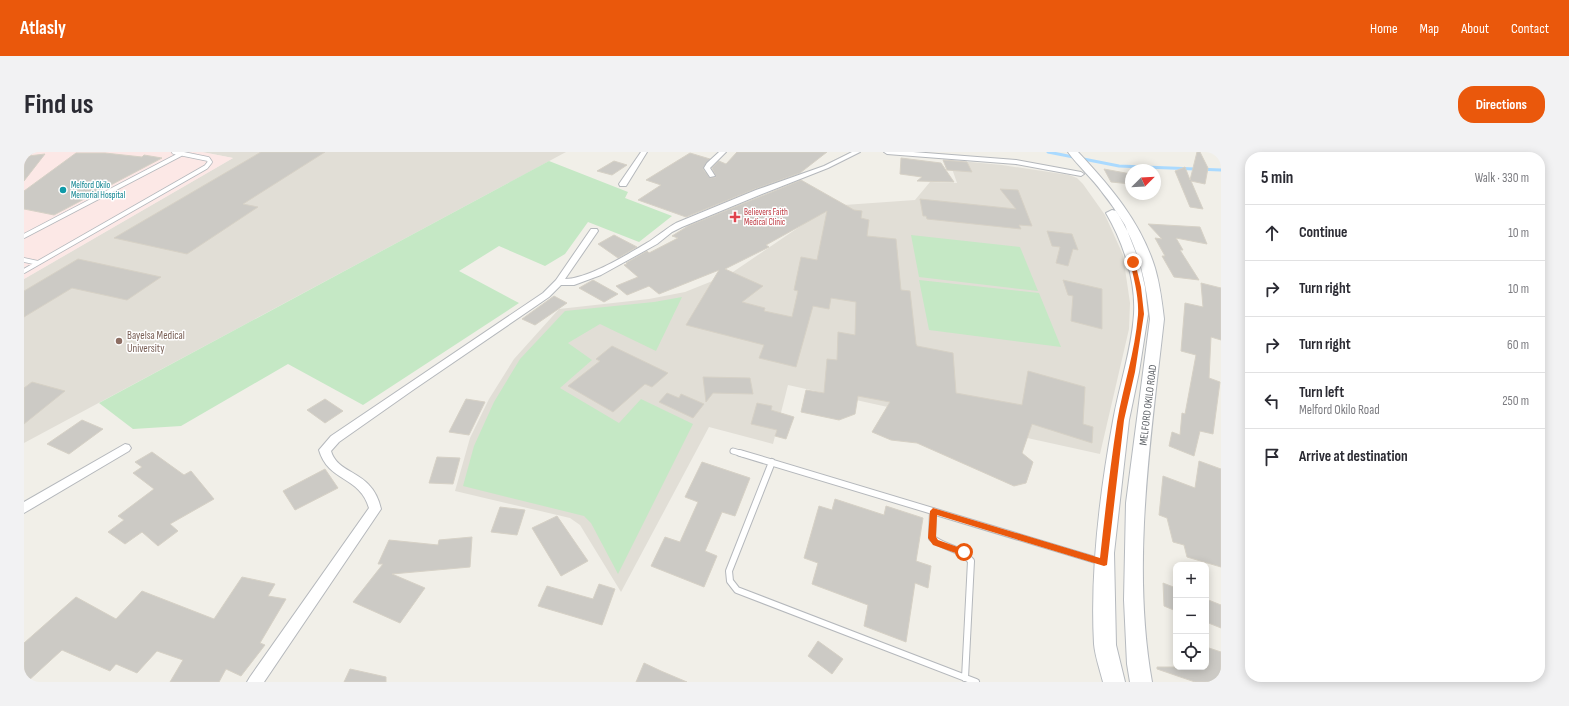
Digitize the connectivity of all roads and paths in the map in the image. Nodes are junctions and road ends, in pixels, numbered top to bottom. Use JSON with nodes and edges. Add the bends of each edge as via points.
{"nodes":[{"id":1,"x":24,"y":152,"type":"edge"},
{"id":2,"x":30,"y":152,"type":"edge"},
{"id":3,"x":174,"y":152,"type":"edge"},
{"id":4,"x":644,"y":152,"type":"edge"},
{"id":5,"x":723,"y":152,"type":"edge"},
{"id":6,"x":857,"y":152,"type":"edge"},
{"id":7,"x":887,"y":152,"type":"edge"},
{"id":8,"x":1062,"y":152,"type":"edge"},
{"id":9,"x":181,"y":153,"type":"junction"},
{"id":10,"x":1079,"y":165,"type":"edge"},
{"id":11,"x":712,"y":176,"type":"dead end"},
{"id":12,"x":623,"y":184,"type":"dead end"},
{"id":13,"x":594,"y":231,"type":"dead end"},
{"id":14,"x":24,"y":236,"type":"edge"},
{"id":15,"x":24,"y":260,"type":"edge"},
{"id":16,"x":38,"y":263,"type":"junction"},
{"id":17,"x":24,"y":271,"type":"edge"},
{"id":18,"x":559,"y":282,"type":"junction"},
{"id":19,"x":125,"y":448,"type":"dead end"},
{"id":20,"x":733,"y":451,"type":"dead end"},
{"id":21,"x":772,"y":462,"type":"junction"},
{"id":22,"x":24,"y":508,"type":"edge"},
{"id":23,"x":933,"y":511,"type":"junction"},
{"id":24,"x":1104,"y":562,"type":"junction"},
{"id":25,"x":965,"y":678,"type":"junction"},
{"id":26,"x":254,"y":682,"type":"edge"},
{"id":27,"x":976,"y":682,"type":"edge"},
{"id":28,"x":1114,"y":682,"type":"edge"},
{"id":29,"x":1141,"y":682,"type":"edge"}],
"edges":[{"from":1,"to":2,"type":"lane"},
{"from":3,"to":9,"type":"lane"},
{"from":4,"to":12,"type":"street"},
{"from":5,"to":11,"type":"street","via":[[707,168]]},
{"from":6,"to":18,"type":"street","via":[[826,167],[679,225],[654,242],[583,280]]},
{"from":7,"to":10,"type":"street"},
{"from":8,"to":10,"type":"main road","name":"MELFORD OKILO ROAD"},
{"from":9,"to":14,"type":"lane"},
{"from":9,"to":16,"type":"lane","via":[[208,158],[210,162],[206,167]]},
{"from":10,"to":24,"type":"main road","name":"MELFORD OKILO ROAD","via":[[1119,225],[1133,262],[1139,287],[1141,314],[1121,420]]},
{"from":10,"to":29,"type":"main road","name":"MELFORD OKILO ROAD","via":[[1111,194],[1128,218],[1138,237],[1156,293],[1157,319],[1136,503],[1134,600]]},
{"from":13,"to":18,"type":"street"},
{"from":15,"to":16,"type":"lane"},
{"from":16,"to":17,"type":"lane"},
{"from":18,"to":26,"type":"street","via":[[546,295],[335,439],[325,450],[330,464],[365,487],[373,499],[375,510]]},
{"from":19,"to":22,"type":"street"},
{"from":20,"to":21,"type":"lane"},
{"from":21,"to":23,"type":"lane"},
{"from":21,"to":25,"type":"lane","via":[[729,571],[728,578],[731,584],[737,590]]},
{"from":23,"to":24,"type":"lane"},
{"from":23,"to":25,"type":"lane","via":[[932,538],[935,542],[964,552],[971,560]]},
{"from":24,"to":28,"type":"main road","name":"MELFORD OKILO ROAD","via":[[1105,645]]},
{"from":25,"to":27,"type":"lane"}]}
